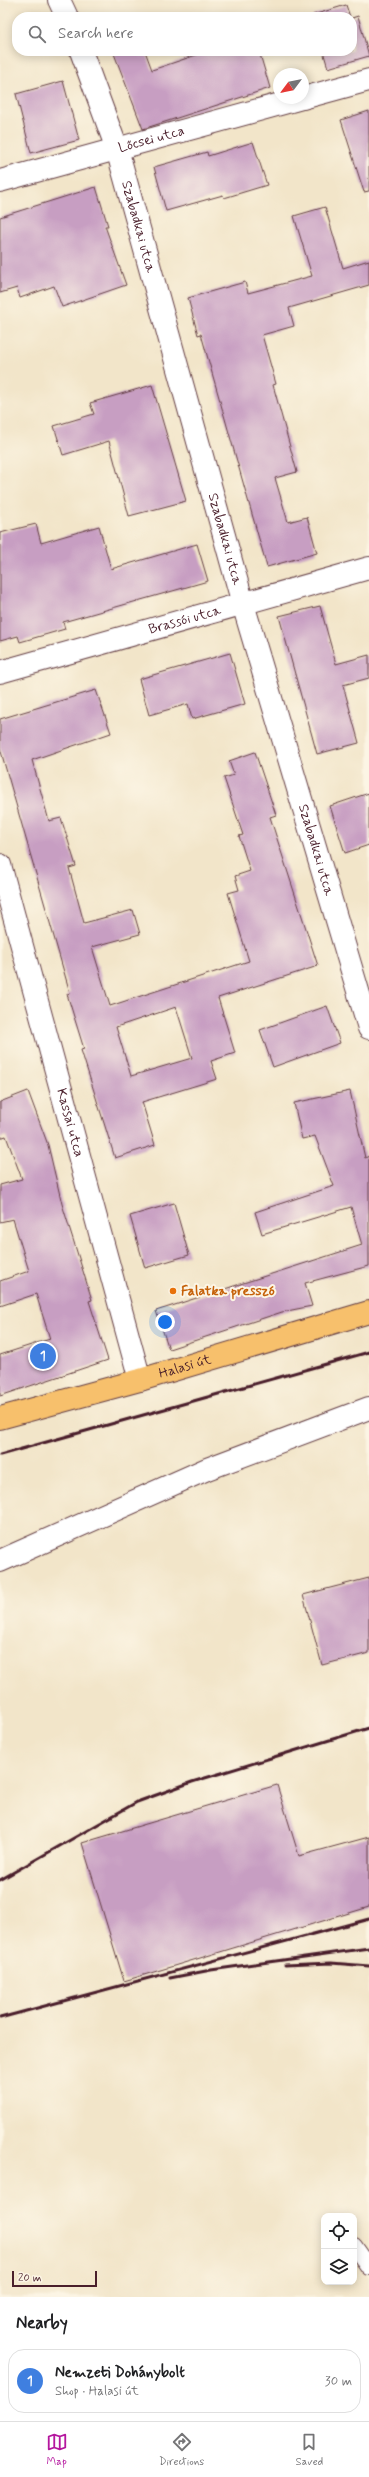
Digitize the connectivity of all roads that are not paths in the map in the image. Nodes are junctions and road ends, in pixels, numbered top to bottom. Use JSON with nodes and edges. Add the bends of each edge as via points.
{"nodes":[{"id":1,"x":59,"y":0,"type":"edge"},
{"id":2,"x":65,"y":12,"type":"edge"},
{"id":3,"x":83,"y":56,"type":"edge"},
{"id":4,"x":369,"y":80,"type":"edge"},
{"id":5,"x":309,"y":96,"type":"edge"},
{"id":6,"x":281,"y":104,"type":"edge"},
{"id":7,"x":117,"y":149,"type":"junction"},
{"id":8,"x":0,"y":181,"type":"edge"},
{"id":9,"x":369,"y":568,"type":"edge"},
{"id":10,"x":243,"y":604,"type":"junction"},
{"id":11,"x":0,"y":672,"type":"edge"},
{"id":12,"x":0,"y":865,"type":"edge"},
{"id":13,"x":369,"y":1028,"type":"edge"},
{"id":14,"x":369,"y":1312,"type":"edge"},
{"id":15,"x":140,"y":1380,"type":"junction"},
{"id":16,"x":369,"y":1408,"type":"edge"},
{"id":17,"x":0,"y":1418,"type":"edge"},
{"id":18,"x":0,"y":1561,"type":"edge"},
{"id":19,"x":356,"y":2249,"type":"edge"},
{"id":20,"x":369,"y":2268,"type":"edge"}],
"edges":[{"from":1,"to":2,"type":"street"},
{"from":3,"to":7,"type":"street","name":"Szabadkai utca"},
{"from":4,"to":5,"type":"street","name":"Lőcsei utca"},
{"from":6,"to":7,"type":"street","name":"Lőcsei utca"},
{"from":7,"to":8,"type":"street","name":"Lőcsei utca"},
{"from":7,"to":10,"type":"street","name":"Szabadkai utca"},
{"from":9,"to":10,"type":"street","name":"Brassói utca"},
{"from":10,"to":11,"type":"street","name":"Brassói utca"},
{"from":10,"to":13,"type":"street","name":"Szabadkai utca"},
{"from":12,"to":15,"type":"street","name":"Kassai utca"},
{"from":14,"to":15,"type":"main road","name":"Halasi út"},
{"from":15,"to":17,"type":"main road","name":"Halasi út"},
{"from":16,"to":18,"type":"street","via":[[207,1469]]},
{"from":19,"to":20,"type":"lane"}]}
